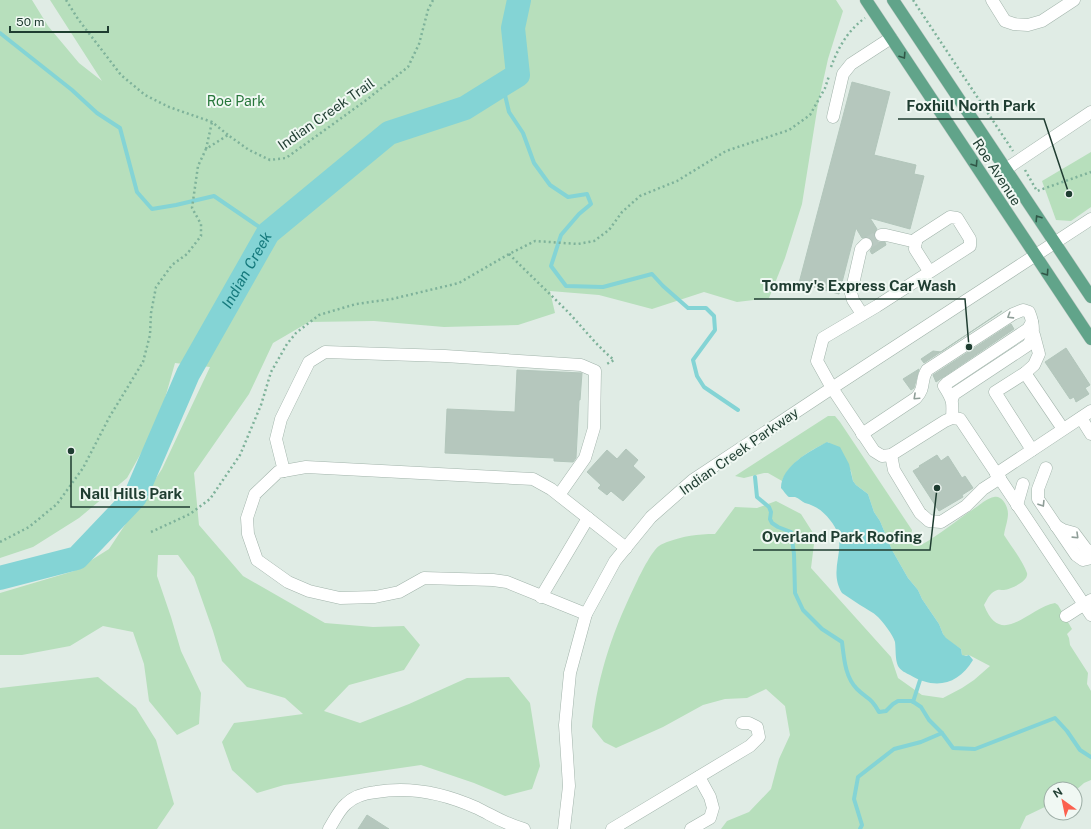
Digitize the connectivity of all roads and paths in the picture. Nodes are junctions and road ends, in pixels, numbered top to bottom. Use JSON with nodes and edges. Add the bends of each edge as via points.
{"nodes":[{"id":1,"x":66,"y":0,"type":"edge"},
{"id":2,"x":433,"y":0,"type":"edge"},
{"id":3,"x":866,"y":0,"type":"edge"},
{"id":4,"x":893,"y":0,"type":"edge"},
{"id":5,"x":913,"y":0,"type":"edge"},
{"id":6,"x":992,"y":0,"type":"edge"},
{"id":7,"x":1074,"y":0,"type":"edge"},
{"id":8,"x":874,"y":12,"type":"junction"},
{"id":9,"x":891,"y":38,"type":"junction"},
{"id":10,"x":1091,"y":112,"type":"edge"},
{"id":11,"x":833,"y":117,"type":"dead end"},
{"id":12,"x":212,"y":122,"type":"junction"},
{"id":13,"x":228,"y":134,"type":"junction"},
{"id":14,"x":206,"y":149,"type":"junction"},
{"id":15,"x":1019,"y":161,"type":"junction"},
{"id":16,"x":1006,"y":169,"type":"junction"},
{"id":17,"x":1091,"y":172,"type":"edge"},
{"id":18,"x":1091,"y":219,"type":"edge"},
{"id":19,"x":881,"y":236,"type":"tunnel mouth"},
{"id":20,"x":535,"y":241,"type":"dead end"},
{"id":21,"x":916,"y":242,"type":"junction"},
{"id":22,"x":1054,"y":243,"type":"junction"},
{"id":23,"x":866,"y":244,"type":"tunnel mouth"},
{"id":24,"x":509,"y":254,"type":"dead end"},
{"id":25,"x":1035,"y":256,"type":"junction"},
{"id":26,"x":929,"y":271,"type":"junction"},
{"id":27,"x":1091,"y":297,"type":"edge"},
{"id":28,"x":862,"y":314,"type":"junction"},
{"id":29,"x":1033,"y":329,"type":"junction"},
{"id":30,"x":1091,"y":339,"type":"edge"},
{"id":31,"x":594,"y":371,"type":"junction"},
{"id":32,"x":1025,"y":373,"type":"junction"},
{"id":33,"x":832,"y":388,"type":"junction"},
{"id":34,"x":1086,"y":414,"type":"edge"},
{"id":35,"x":952,"y":418,"type":"junction"},
{"id":36,"x":1063,"y":430,"type":"junction"},
{"id":37,"x":862,"y":434,"type":"junction"},
{"id":38,"x":1091,"y":434,"type":"edge"},
{"id":39,"x":1033,"y":450,"type":"junction"},
{"id":40,"x":891,"y":455,"type":"junction"},
{"id":41,"x":284,"y":471,"type":"junction"},
{"id":42,"x":998,"y":476,"type":"junction"},
{"id":43,"x":1023,"y":484,"type":"dead end"},
{"id":44,"x":559,"y":495,"type":"junction"},
{"id":45,"x":1018,"y":505,"type":"junction"},
{"id":46,"x":588,"y":518,"type":"junction"},
{"id":47,"x":1056,"y":526,"type":"junction"},
{"id":48,"x":0,"y":542,"type":"edge"},
{"id":49,"x":626,"y":548,"type":"junction"},
{"id":50,"x":1091,"y":552,"type":"edge"},
{"id":51,"x":1091,"y":558,"type":"edge"},
{"id":52,"x":541,"y":597,"type":"junction"},
{"id":53,"x":1087,"y":602,"type":"edge"},
{"id":54,"x":586,"y":614,"type":"junction"},
{"id":55,"x":1091,"y":615,"type":"edge"},
{"id":56,"x":1066,"y":616,"type":"dead end"},
{"id":57,"x":742,"y":723,"type":"dead end"},
{"id":58,"x":698,"y":777,"type":"junction"},
{"id":59,"x":329,"y":829,"type":"edge"},
{"id":60,"x":524,"y":829,"type":"edge"},
{"id":61,"x":564,"y":829,"type":"edge"},
{"id":62,"x":612,"y":829,"type":"edge"},
{"id":63,"x":691,"y":829,"type":"edge"}],
"edges":[{"from":1,"to":12,"type":"path","name":"Indian Creek Trail","via":[[121,75],[145,96]]},
{"from":2,"to":13,"type":"path","name":"Indian Creek Trail","via":[[419,44],[408,67],[286,158],[270,160],[249,150]]},
{"from":3,"to":8,"type":"main road","name":"Roe Avenue"},
{"from":4,"to":16,"type":"main road","name":"Roe Avenue"},
{"from":5,"to":15,"type":"path"},
{"from":6,"to":7,"type":"street","via":[[1005,21],[1028,25],[1042,21]]},
{"from":8,"to":9,"type":"main road","name":"Roe Avenue"},
{"from":8,"to":20,"type":"path","via":[[850,32],[836,54],[825,88],[810,115],[789,130],[726,151],[677,181],[640,196],[622,212],[609,230],[594,241],[578,244]]},
{"from":9,"to":11,"type":"street","via":[[847,68],[843,74]]},
{"from":9,"to":25,"type":"main road","name":"Roe Avenue","one_way":true},
{"from":10,"to":15,"type":"street"},
{"from":12,"to":13,"type":"path","name":"Indian Creek Trail"},
{"from":12,"to":14,"type":"path"},
{"from":13,"to":14,"type":"path"},
{"from":14,"to":48,"type":"path","via":[[198,166],[192,208],[201,224],[201,236],[187,254],[172,265],[156,287],[150,335],[143,362],[110,416],[83,468],[57,504],[29,527]]},
{"from":15,"to":16,"type":"street"},
{"from":15,"to":17,"type":"path","via":[[1037,191]]},
{"from":22,"to":16,"type":"main road","name":"Roe Avenue","one_way":true},
{"from":18,"to":22,"type":"street","name":"Indian Creek Parkway"},
{"from":19,"to":21,"type":"street"},
{"from":21,"to":26,"type":"street","via":[[915,249]]},
{"from":21,"to":26,"type":"street","via":[[916,239],[950,217],[956,218],[970,239],[970,246]]},
{"from":22,"to":25,"type":"street","name":"Indian Creek Parkway"},
{"from":22,"to":27,"type":"main road","name":"Roe Avenue"},
{"from":23,"to":28,"type":"street","via":[[862,249],[851,293]]},
{"from":24,"to":31,"type":"path","via":[[614,360]]},
{"from":25,"to":30,"type":"main road","name":"Roe Avenue","one_way":true},
{"from":25,"to":33,"type":"street","name":"Indian Creek Parkway"},
{"from":26,"to":28,"type":"street"},
{"from":28,"to":33,"type":"street","via":[[822,338],[817,361]]},
{"from":29,"to":32,"type":"street","via":[[1039,354],[1034,365]]},
{"from":29,"to":35,"type":"street","via":[[1032,339],[1028,345],[950,395]]},
{"from":29,"to":37,"type":"street","one_way":true,"via":[[1029,312],[1018,311],[1006,318],[927,370],[923,376],[923,388],[916,398]]},
{"from":31,"to":41,"type":"street","via":[[581,365],[445,356],[325,352],[309,362],[281,419],[276,439]]},
{"from":31,"to":44,"type":"street","via":[[594,428],[585,458]]},
{"from":32,"to":36,"type":"street"},
{"from":32,"to":39,"type":"street","via":[[995,392]]},
{"from":33,"to":37,"type":"street"},
{"from":33,"to":49,"type":"street","name":"Indian Creek Parkway","via":[[693,480],[651,517]]},
{"from":34,"to":36,"type":"street"},
{"from":34,"to":38,"type":"street"},
{"from":35,"to":40,"type":"street"},
{"from":35,"to":42,"type":"street","via":[[960,419]]},
{"from":36,"to":39,"type":"street"},
{"from":37,"to":40,"type":"street","via":[[874,451],[882,456]]},
{"from":39,"to":42,"type":"street"},
{"from":39,"to":47,"type":"street","one_way":true,"via":[[1050,468],[1038,489],[1037,496]]},
{"from":40,"to":42,"type":"street","via":[[928,511],[937,516],[978,490],[984,489]]},
{"from":41,"to":44,"type":"street","via":[[306,467],[533,479]]},
{"from":41,"to":52,"type":"street","via":[[278,472],[255,494],[247,518],[248,534],[257,560],[288,582],[309,591],[340,598],[375,597],[399,592],[424,578],[493,580],[507,582]]},
{"from":42,"to":45,"type":"street"},
{"from":43,"to":45,"type":"street"},
{"from":44,"to":46,"type":"street"},
{"from":45,"to":53,"type":"street"},
{"from":46,"to":49,"type":"street"},
{"from":46,"to":52,"type":"street"},
{"from":47,"to":50,"type":"street","one_way":true,"via":[[1074,533]]},
{"from":47,"to":51,"type":"street","via":[[1076,555],[1083,560]]},
{"from":49,"to":54,"type":"street","name":"Indian Creek Parkway","via":[[615,561]]},
{"from":52,"to":54,"type":"street"},
{"from":53,"to":55,"type":"street"},
{"from":53,"to":56,"type":"street"},
{"from":54,"to":61,"type":"street","name":"Indian Creek Parkway","via":[[570,673],[565,725],[569,786]]},
{"from":57,"to":58,"type":"street","via":[[757,727],[759,737],[750,746]]},
{"from":58,"to":62,"type":"street"},
{"from":58,"to":63,"type":"street","via":[[710,797],[713,808],[710,818]]},
{"from":59,"to":60,"type":"street","via":[[346,804],[357,796],[386,790],[421,791],[454,799]]}]}
